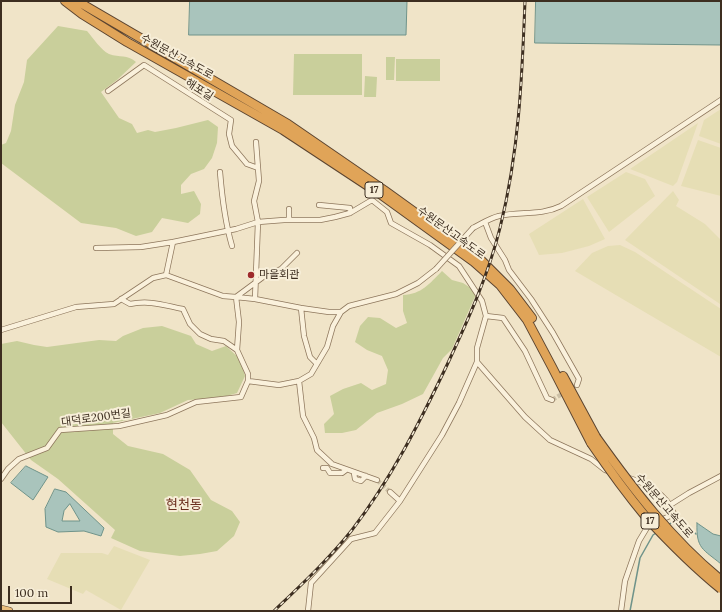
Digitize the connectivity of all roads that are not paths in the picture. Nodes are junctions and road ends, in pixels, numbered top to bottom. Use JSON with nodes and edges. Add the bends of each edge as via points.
{"nodes":[{"id":1,"x":65,"y":1,"type":"edge"},
{"id":2,"x":77,"y":1,"type":"edge"},
{"id":3,"x":84,"y":11,"type":"junction"},
{"id":4,"x":108,"y":91,"type":"dead end"},
{"id":5,"x":721,"y":100,"type":"edge"},
{"id":6,"x":256,"y":142,"type":"dead end"},
{"id":7,"x":258,"y":168,"type":"junction"},
{"id":8,"x":220,"y":172,"type":"dead end"},
{"id":9,"x":319,"y":205,"type":"dead end"},
{"id":10,"x":289,"y":209,"type":"dead end"},
{"id":11,"x":350,"y":213,"type":"junction"},
{"id":12,"x":289,"y":220,"type":"junction"},
{"id":13,"x":258,"y":222,"type":"junction"},
{"id":14,"x":485,"y":222,"type":"junction"},
{"id":15,"x":228,"y":231,"type":"junction"},
{"id":16,"x":173,"y":242,"type":"junction"},
{"id":17,"x":232,"y":246,"type":"dead end"},
{"id":18,"x":96,"y":248,"type":"dead end"},
{"id":19,"x":297,"y":253,"type":"dead end"},
{"id":20,"x":166,"y":274,"type":"junction"},
{"id":21,"x":256,"y":282,"type":"junction"},
{"id":22,"x":236,"y":296,"type":"junction"},
{"id":23,"x":121,"y":299,"type":"junction"},
{"id":24,"x":255,"y":299,"type":"junction"},
{"id":25,"x":301,"y":308,"type":"junction"},
{"id":26,"x":341,"y":312,"type":"junction"},
{"id":27,"x":486,"y":316,"type":"junction"},
{"id":28,"x":1,"y":330,"type":"edge"},
{"id":29,"x":237,"y":350,"type":"junction"},
{"id":30,"x":477,"y":362,"type":"junction"},
{"id":31,"x":317,"y":364,"type":"junction"},
{"id":32,"x":248,"y":381,"type":"junction"},
{"id":33,"x":299,"y":381,"type":"junction"},
{"id":34,"x":577,"y":385,"type":"dead end"},
{"id":35,"x":552,"y":400,"type":"dead end"},
{"id":36,"x":593,"y":440,"type":"junction"},
{"id":37,"x":323,"y":468,"type":"dead end"},
{"id":38,"x":346,"y":470,"type":"junction"},
{"id":39,"x":721,"y":476,"type":"edge"},
{"id":40,"x":1,"y":480,"type":"edge"},
{"id":41,"x":376,"y":480,"type":"tunnel mouth"},
{"id":42,"x":390,"y":492,"type":"tunnel mouth"},
{"id":43,"x":400,"y":501,"type":"junction"},
{"id":44,"x":670,"y":505,"type":"junction"},
{"id":45,"x":721,"y":580,"type":"edge"},
{"id":46,"x":721,"y":589,"type":"edge"},
{"id":47,"x":1,"y":609,"type":"edge"},
{"id":48,"x":8,"y":611,"type":"edge"},
{"id":49,"x":308,"y":611,"type":"edge"},
{"id":50,"x":621,"y":611,"type":"edge"}],
"edges":[{"from":1,"to":3,"type":"highway","name":"수원문산고속도로","number":"17"},
{"from":2,"to":3,"type":"highway","name":"수원문산고속도로","number":"17"},
{"from":3,"to":36,"type":"highway","name":"수원문산고속도로","number":"17","via":[[127,42],[283,130],[380,194],[474,262],[500,285],[527,320]]},
{"from":4,"to":7,"type":"street","name":"해포길","via":[[144,65],[231,120],[229,134],[232,146],[247,164]]},
{"from":5,"to":14,"type":"street","via":[[561,206],[540,213],[500,216]]},
{"from":6,"to":7,"type":"street"},
{"from":7,"to":13,"type":"street","via":[[259,181],[254,201]]},
{"from":8,"to":15,"type":"street"},
{"from":9,"to":11,"type":"street","via":[[350,208]]},
{"from":10,"to":12,"type":"street"},
{"from":11,"to":12,"type":"street","via":[[320,220]]},
{"from":11,"to":27,"type":"street","via":[[372,200],[386,212],[391,223],[459,266],[482,302]]},
{"from":12,"to":13,"type":"street"},
{"from":13,"to":15,"type":"street"},
{"from":13,"to":21,"type":"street"},
{"from":14,"to":26,"type":"street","bridge":true,"via":[[473,228],[436,269],[418,283],[396,294],[350,306]]},
{"from":14,"to":34,"type":"street","via":[[508,270],[531,299],[579,379]]},
{"from":15,"to":16,"type":"street"},
{"from":15,"to":17,"type":"street"},
{"from":16,"to":18,"type":"street","via":[[141,247]]},
{"from":16,"to":20,"type":"street"},
{"from":19,"to":21,"type":"street","via":[[281,269],[263,276]]},
{"from":20,"to":22,"type":"street","via":[[223,296]]},
{"from":20,"to":23,"type":"street","via":[[153,278]]},
{"from":21,"to":22,"type":"street"},
{"from":21,"to":24,"type":"street"},
{"from":22,"to":24,"type":"street"},
{"from":22,"to":29,"type":"street","via":[[239,322]]},
{"from":23,"to":28,"type":"street","via":[[114,304],[76,307]]},
{"from":23,"to":29,"type":"street","via":[[130,304],[155,303],[183,309],[190,324],[200,334],[211,339],[224,340]]},
{"from":24,"to":25,"type":"street"},
{"from":25,"to":26,"type":"street"},
{"from":25,"to":31,"type":"street","via":[[304,336],[310,357]]},
{"from":26,"to":31,"type":"street"},
{"from":27,"to":30,"type":"street","via":[[477,348]]},
{"from":27,"to":35,"type":"street","via":[[503,318],[525,351],[547,398]]},
{"from":29,"to":32,"type":"street","via":[[248,374]]},
{"from":30,"to":43,"type":"street","via":[[442,435]]},
{"from":30,"to":44,"type":"street","via":[[525,417],[550,440],[592,459],[605,470],[644,483],[663,495]]},
{"from":31,"to":33,"type":"street","via":[[311,374]]},
{"from":32,"to":33,"type":"street","via":[[279,385]]},
{"from":32,"to":40,"type":"street","name":"대덕로200번길","via":[[241,397],[196,402],[167,415],[119,426],[60,430],[47,448],[19,459]]},
{"from":33,"to":38,"type":"street","via":[[303,416],[317,450],[332,464]]},
{"from":36,"to":45,"type":"highway","name":"수원문산고속도로","number":"17","bridge":true,"via":[[651,511]]},
{"from":36,"to":46,"type":"highway","name":"수원문산고속도로","number":"17","bridge":true,"via":[[622,487],[646,516]]},
{"from":37,"to":38,"type":"street","via":[[327,468],[330,473],[342,473]]},
{"from":38,"to":41,"type":"street"},
{"from":39,"to":44,"type":"street"},
{"from":42,"to":43,"type":"street"},
{"from":43,"to":49,"type":"street","via":[[375,533],[351,539],[311,583]]},
{"from":44,"to":50,"type":"street","via":[[674,514],[648,526],[640,542],[626,580]]},
{"from":47,"to":48,"type":"highway"}]}
